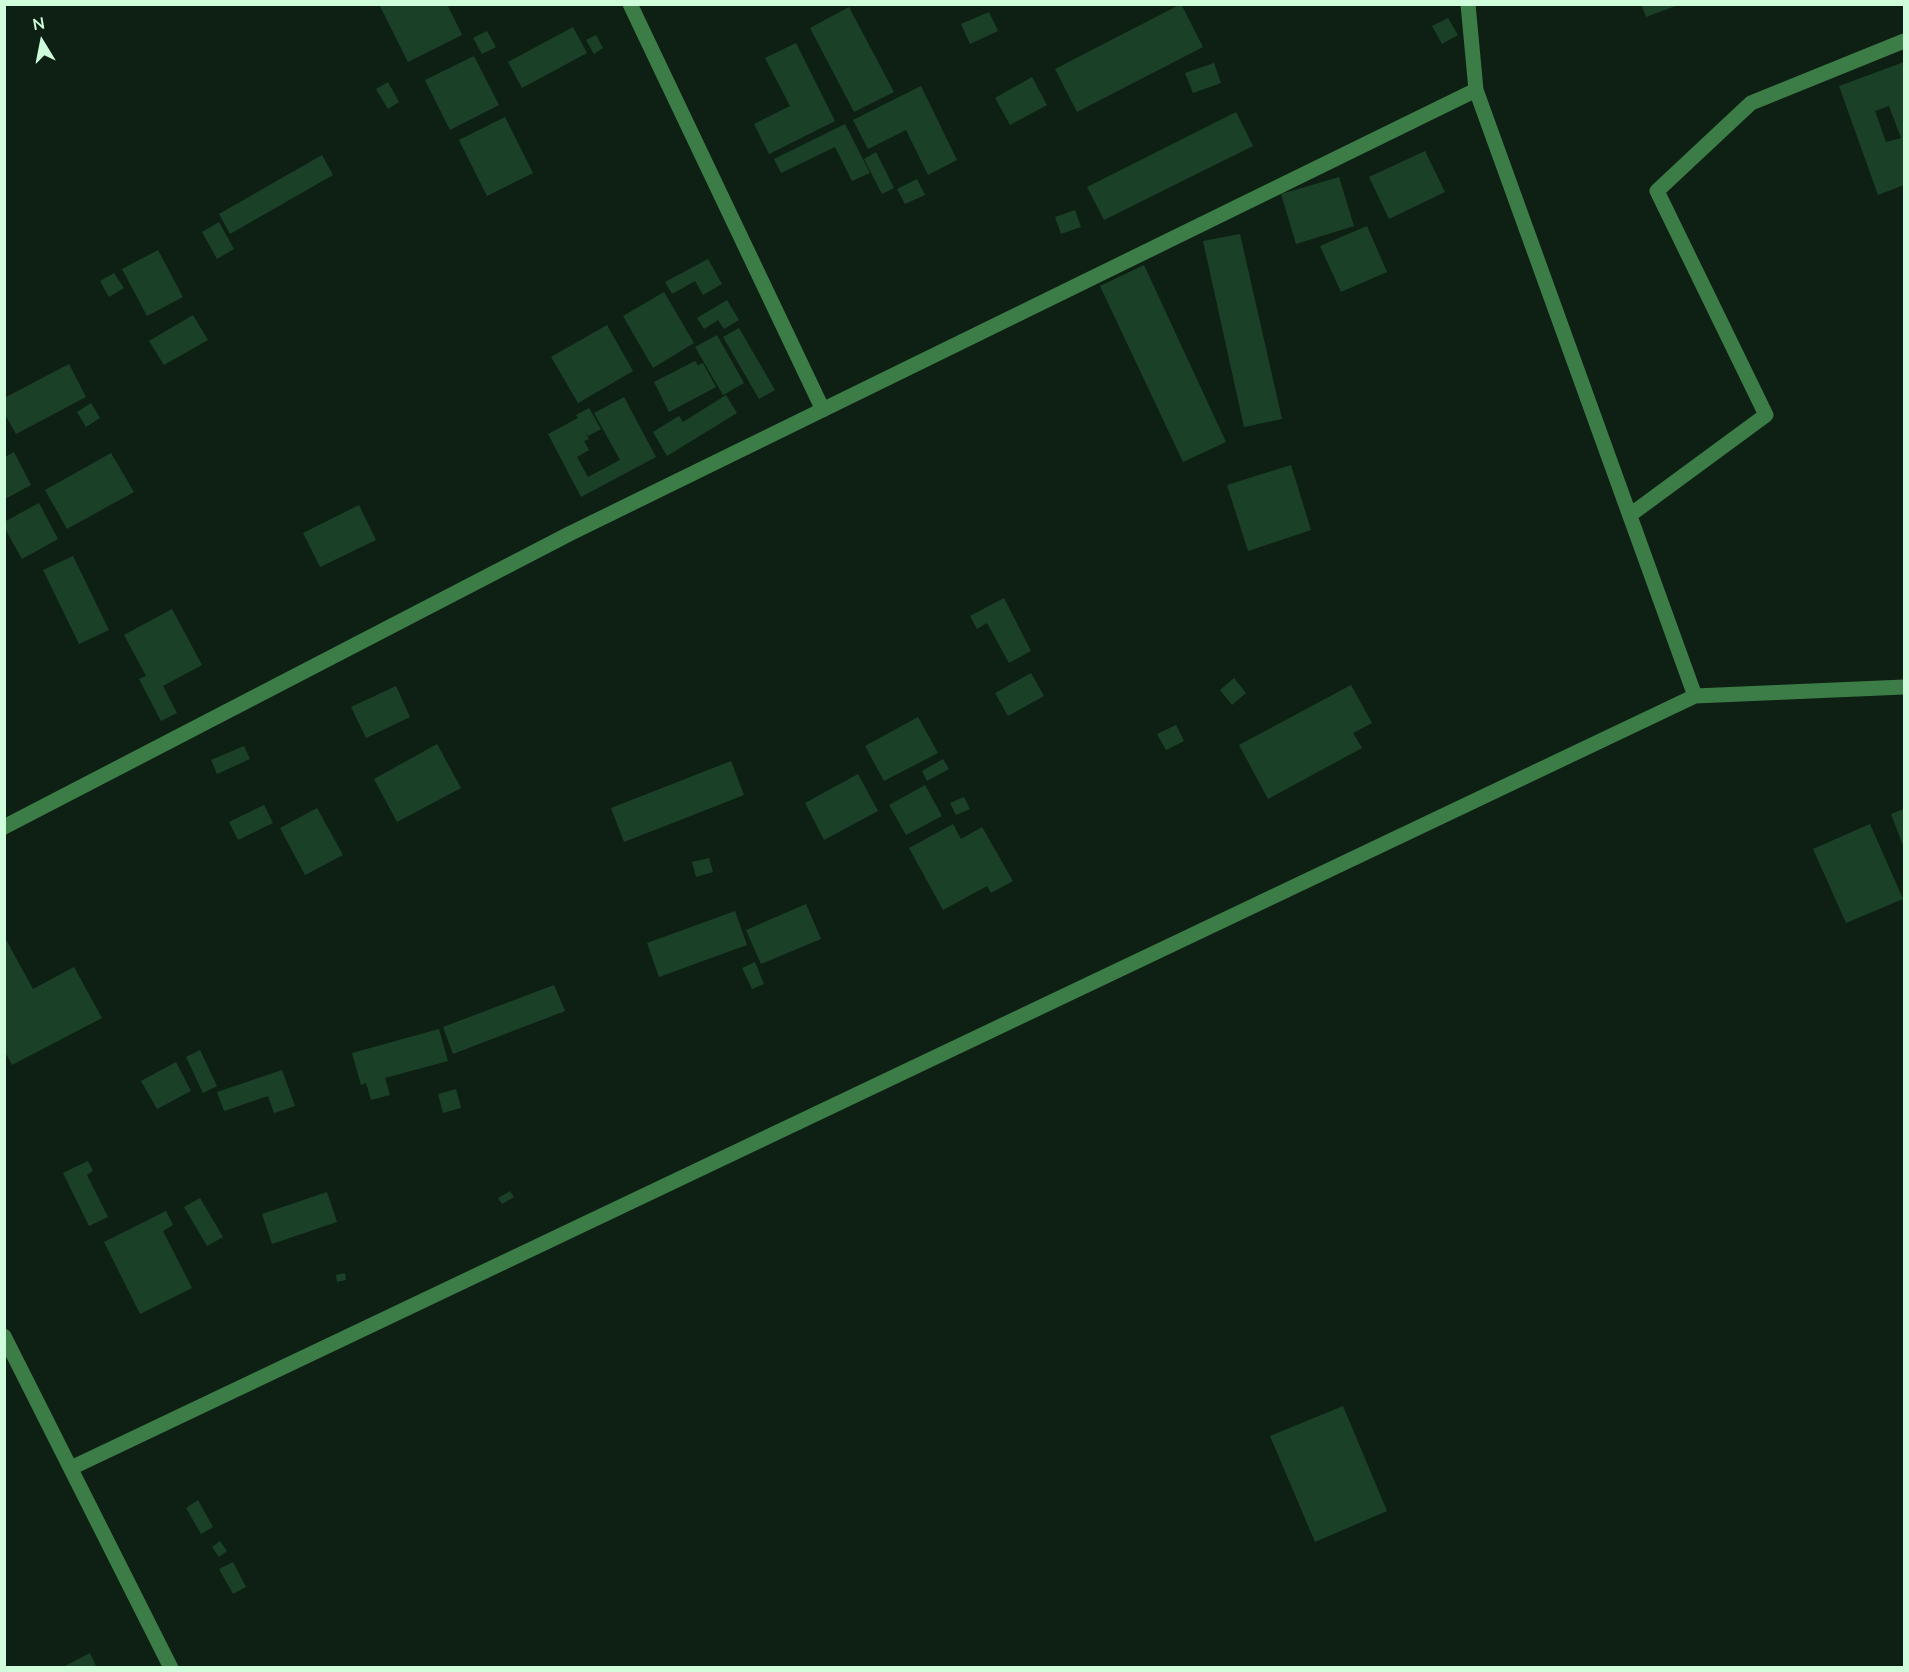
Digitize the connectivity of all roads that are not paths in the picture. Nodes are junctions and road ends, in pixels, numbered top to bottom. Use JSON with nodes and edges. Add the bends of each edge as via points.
{"nodes":[{"id":1,"x":630,"y":4,"type":"edge"},
{"id":2,"x":1468,"y":4,"type":"edge"},
{"id":3,"x":1905,"y":41,"type":"edge"},
{"id":4,"x":1476,"y":90,"type":"junction"},
{"id":5,"x":823,"y":410,"type":"junction"},
{"id":6,"x":1630,"y":515,"type":"junction"},
{"id":7,"x":1905,"y":687,"type":"edge"},
{"id":8,"x":1695,"y":696,"type":"junction"},
{"id":9,"x":4,"y":827,"type":"edge"},
{"id":10,"x":4,"y":1336,"type":"edge"},
{"id":11,"x":71,"y":1468,"type":"junction"},
{"id":12,"x":171,"y":1668,"type":"edge"}],
"edges":[{"from":1,"to":5,"type":"street"},
{"from":2,"to":4,"type":"street"},
{"from":3,"to":6,"type":"street","via":[[1751,104],[1657,191],[1766,415]]},
{"from":4,"to":5,"type":"street"},
{"from":4,"to":6,"type":"street"},
{"from":5,"to":9,"type":"street","via":[[569,534]]},
{"from":6,"to":8,"type":"street"},
{"from":7,"to":8,"type":"street"},
{"from":8,"to":11,"type":"street"},
{"from":10,"to":11,"type":"street"},
{"from":11,"to":12,"type":"street"}]}
